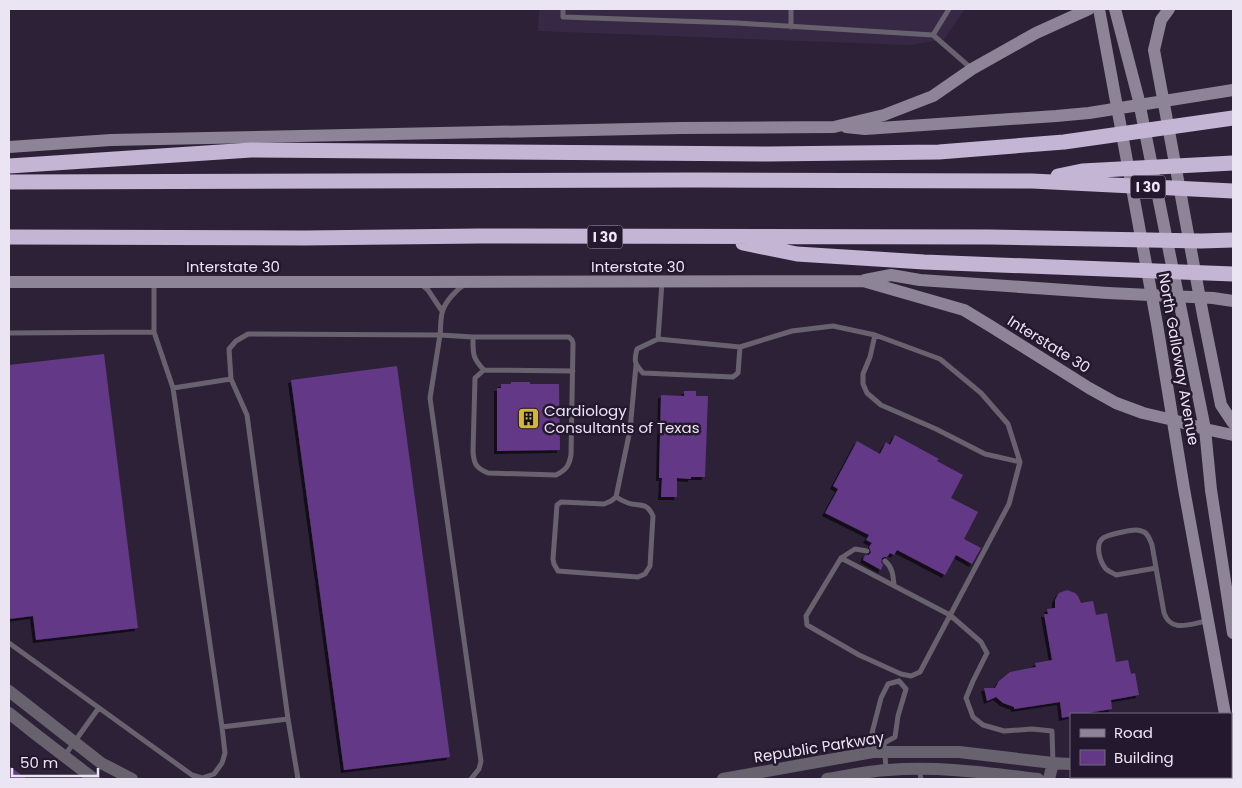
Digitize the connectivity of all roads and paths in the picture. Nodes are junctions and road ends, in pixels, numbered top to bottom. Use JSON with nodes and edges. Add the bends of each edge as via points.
{"nodes":[{"id":1,"x":564,"y":9,"type":"edge"},
{"id":2,"x":791,"y":9,"type":"edge"},
{"id":3,"x":949,"y":9,"type":"edge"},
{"id":4,"x":1089,"y":9,"type":"edge"},
{"id":5,"x":1099,"y":9,"type":"edge"},
{"id":6,"x":1115,"y":9,"type":"edge"},
{"id":7,"x":1169,"y":9,"type":"edge"},
{"id":8,"x":790,"y":27,"type":"junction"},
{"id":9,"x":933,"y":35,"type":"junction"},
{"id":10,"x":972,"y":69,"type":"junction"},
{"id":11,"x":1233,"y":90,"type":"edge"},
{"id":12,"x":1233,"y":118,"type":"edge"},
{"id":13,"x":834,"y":126,"type":"junction"},
{"id":14,"x":9,"y":147,"type":"edge"},
{"id":15,"x":1233,"y":163,"type":"edge"},
{"id":16,"x":9,"y":166,"type":"edge"},
{"id":17,"x":1032,"y":181,"type":"junction"},
{"id":18,"x":9,"y":182,"type":"edge"},
{"id":19,"x":1233,"y":192,"type":"edge"},
{"id":20,"x":9,"y":237,"type":"edge"},
{"id":21,"x":710,"y":237,"type":"junction"},
{"id":22,"x":1233,"y":240,"type":"edge"},
{"id":23,"x":1201,"y":241,"type":"junction"},
{"id":24,"x":1233,"y":246,"type":"edge"},
{"id":25,"x":1233,"y":274,"type":"edge"},
{"id":26,"x":863,"y":281,"type":"junction"},
{"id":27,"x":9,"y":282,"type":"edge"},
{"id":28,"x":154,"y":282,"type":"junction"},
{"id":29,"x":418,"y":282,"type":"junction"},
{"id":30,"x":468,"y":282,"type":"junction"},
{"id":31,"x":662,"y":282,"type":"junction"},
{"id":32,"x":1233,"y":301,"type":"edge"},
{"id":33,"x":442,"y":311,"type":"junction"},
{"id":34,"x":154,"y":332,"type":"junction"},
{"id":35,"x":9,"y":333,"type":"edge"},
{"id":36,"x":875,"y":335,"type":"junction"},
{"id":37,"x":440,"y":336,"type":"junction"},
{"id":38,"x":472,"y":337,"type":"junction"},
{"id":39,"x":658,"y":340,"type":"junction"},
{"id":40,"x":740,"y":347,"type":"junction"},
{"id":41,"x":636,"y":365,"type":"junction"},
{"id":42,"x":484,"y":370,"type":"junction"},
{"id":43,"x":573,"y":370,"type":"junction"},
{"id":44,"x":231,"y":379,"type":"junction"},
{"id":45,"x":173,"y":388,"type":"junction"},
{"id":46,"x":1173,"y":420,"type":"junction"},
{"id":47,"x":1233,"y":423,"type":"edge"},
{"id":48,"x":1205,"y":429,"type":"junction"},
{"id":49,"x":1233,"y":435,"type":"edge"},
{"id":50,"x":1020,"y":462,"type":"junction"},
{"id":51,"x":616,"y":497,"type":"junction"},
{"id":52,"x":868,"y":551,"type":"dead end"},
{"id":53,"x":841,"y":558,"type":"junction"},
{"id":54,"x":885,"y":561,"type":"dead end"},
{"id":55,"x":1156,"y":568,"type":"junction"},
{"id":56,"x":1229,"y":576,"type":"edge"},
{"id":57,"x":894,"y":585,"type":"junction"},
{"id":58,"x":950,"y":615,"type":"junction"},
{"id":59,"x":1207,"y":619,"type":"junction"},
{"id":60,"x":1232,"y":622,"type":"edge"},
{"id":61,"x":9,"y":643,"type":"edge"},
{"id":62,"x":901,"y":674,"type":"junction"},
{"id":63,"x":899,"y":681,"type":"junction"},
{"id":64,"x":9,"y":691,"type":"edge"},
{"id":65,"x":98,"y":709,"type":"junction"},
{"id":66,"x":9,"y":713,"type":"edge"},
{"id":67,"x":1225,"y":713,"type":"edge"},
{"id":68,"x":288,"y":719,"type":"junction"},
{"id":69,"x":222,"y":727,"type":"junction"},
{"id":70,"x":74,"y":742,"type":"junction"},
{"id":71,"x":1232,"y":747,"type":"edge"},
{"id":72,"x":885,"y":748,"type":"junction"},
{"id":73,"x":64,"y":756,"type":"junction"},
{"id":74,"x":1053,"y":763,"type":"junction"},
{"id":75,"x":1232,"y":763,"type":"edge"},
{"id":76,"x":1070,"y":764,"type":"edge"},
{"id":77,"x":886,"y":770,"type":"junction"},
{"id":78,"x":920,"y":774,"type":"edge"},
{"id":79,"x":94,"y":779,"type":"edge"},
{"id":80,"x":132,"y":779,"type":"edge"},
{"id":81,"x":298,"y":779,"type":"edge"},
{"id":82,"x":472,"y":779,"type":"edge"},
{"id":83,"x":731,"y":779,"type":"edge"},
{"id":84,"x":827,"y":779,"type":"edge"},
{"id":85,"x":1038,"y":779,"type":"edge"},
{"id":86,"x":1049,"y":779,"type":"edge"}],
"edges":[{"from":1,"to":8,"type":"lane","via":[[563,17]]},
{"from":2,"to":8,"type":"lane"},
{"from":3,"to":9,"type":"lane"},
{"from":4,"to":10,"type":"main road","via":[[1036,33]]},
{"from":5,"to":46,"type":"main road","name":"North Galloway Avenue"},
{"from":6,"to":48,"type":"main road","name":"North Galloway Avenue","via":[[1138,98]]},
{"from":7,"to":47,"type":"main road","via":[[1161,20],[1154,50],[1221,405]]},
{"from":8,"to":9,"type":"lane"},
{"from":9,"to":10,"type":"lane"},
{"from":10,"to":13,"type":"main road","via":[[933,96],[884,115]]},
{"from":11,"to":13,"type":"main road","via":[[1056,116],[865,129]]},
{"from":12,"to":16,"type":"highway","via":[[1064,142],[939,152],[758,154],[251,150]]},
{"from":13,"to":14,"type":"main road","via":[[111,140]]},
{"from":15,"to":17,"type":"highway","via":[[1082,171]]},
{"from":17,"to":18,"type":"highway","number":"I 30"},
{"from":17,"to":19,"type":"highway","number":"I 30"},
{"from":20,"to":21,"type":"highway","number":"I 30"},
{"from":21,"to":23,"type":"highway","number":"I 30"},
{"from":21,"to":25,"type":"highway","via":[[797,254]]},
{"from":22,"to":23,"type":"highway","number":"I 30"},
{"from":23,"to":24,"type":"highway"},
{"from":26,"to":31,"type":"main road","name":"Interstate 30"},
{"from":26,"to":32,"type":"main road","via":[[891,275],[920,280]]},
{"from":26,"to":46,"type":"main road","name":"Interstate 30","via":[[964,310],[1116,403],[1143,414]]},
{"from":27,"to":28,"type":"main road","name":"Interstate 30"},
{"from":28,"to":29,"type":"main road","name":"Interstate 30"},
{"from":28,"to":34,"type":"lane"},
{"from":29,"to":30,"type":"main road","name":"Interstate 30"},
{"from":29,"to":33,"type":"lane","via":[[428,290]]},
{"from":30,"to":31,"type":"main road","name":"Interstate 30"},
{"from":30,"to":33,"type":"lane"},
{"from":31,"to":39,"type":"lane"},
{"from":33,"to":37,"type":"lane"},
{"from":34,"to":35,"type":"lane"},
{"from":34,"to":45,"type":"lane"},
{"from":36,"to":40,"type":"lane","via":[[833,326],[792,331]]},
{"from":36,"to":50,"type":"lane","via":[[940,359],[981,392],[1008,424]]},
{"from":36,"to":50,"type":"lane","via":[[863,384],[867,393],[880,405],[985,454]]},
{"from":37,"to":38,"type":"lane"},
{"from":37,"to":44,"type":"lane","via":[[248,334],[236,340],[229,349]]},
{"from":37,"to":82,"type":"lane","via":[[430,398],[481,761]]},
{"from":38,"to":42,"type":"lane","via":[[473,354]]},
{"from":38,"to":43,"type":"lane","via":[[569,337],[573,343]]},
{"from":39,"to":40,"type":"lane"},
{"from":39,"to":41,"type":"lane","via":[[637,349]]},
{"from":40,"to":41,"type":"lane","via":[[738,373],[734,377],[643,373]]},
{"from":41,"to":51,"type":"lane","via":[[630,430]]},
{"from":42,"to":43,"type":"lane"},
{"from":42,"to":43,"type":"lane","via":[[475,378],[474,461],[488,473],[556,475],[570,464]]},
{"from":44,"to":45,"type":"lane"},
{"from":44,"to":68,"type":"lane","via":[[247,415]]},
{"from":45,"to":69,"type":"lane"},
{"from":46,"to":48,"type":"main road","name":"Interstate 30"},
{"from":46,"to":59,"type":"main road","name":"North Galloway Avenue"},
{"from":48,"to":49,"type":"main road","name":"Interstate 30"},
{"from":48,"to":56,"type":"main road","name":"North Galloway Avenue","via":[[1211,490]]},
{"from":50,"to":58,"type":"lane","via":[[1009,504]]},
{"from":51,"to":51,"type":"lane","via":[[604,504],[561,502],[557,505],[554,564],[558,571],[638,577],[645,574],[650,566],[653,516],[643,505]]},
{"from":52,"to":53,"type":"lane","via":[[855,549]]},
{"from":53,"to":57,"type":"lane"},
{"from":53,"to":62,"type":"lane","via":[[806,616],[807,625],[859,655]]},
{"from":54,"to":57,"type":"lane","via":[[893,573]]},
{"from":55,"to":55,"type":"lane","via":[[1152,545],[1144,532],[1138,530],[1101,539],[1100,559],[1105,568],[1116,575]]},
{"from":55,"to":59,"type":"lane","via":[[1164,613],[1170,624],[1185,626]]},
{"from":56,"to":60,"type":"main road","name":"North Galloway Avenue"},
{"from":57,"to":58,"type":"lane"},
{"from":58,"to":62,"type":"lane","via":[[920,672],[911,676]]},
{"from":58,"to":74,"type":"lane","via":[[981,642],[987,653],[966,698],[973,717],[1004,731],[1052,731]]},
{"from":59,"to":60,"type":"main road"},
{"from":59,"to":67,"type":"main road","name":"North Galloway Avenue"},
{"from":61,"to":65,"type":"lane"},
{"from":62,"to":63,"type":"lane"},
{"from":63,"to":72,"type":"lane","via":[[906,688],[895,737]]},
{"from":63,"to":72,"type":"lane","via":[[888,684],[872,734]]},
{"from":64,"to":70,"type":"street"},
{"from":65,"to":69,"type":"lane","via":[[192,775],[202,778],[214,774],[222,763],[225,753]]},
{"from":65,"to":70,"type":"lane"},
{"from":66,"to":73,"type":"street"},
{"from":68,"to":69,"type":"lane"},
{"from":68,"to":81,"type":"lane"},
{"from":70,"to":73,"type":"lane"},
{"from":70,"to":80,"type":"street","via":[[101,763]]},
{"from":71,"to":75,"type":"main road"},
{"from":72,"to":74,"type":"street","name":"Republic Parkway","via":[[958,752]]},
{"from":72,"to":77,"type":"lane"},
{"from":72,"to":83,"type":"street","name":"Republic Parkway"},
{"from":73,"to":79,"type":"street"},
{"from":74,"to":76,"type":"street","name":"Republic Parkway"},
{"from":74,"to":86,"type":"street"},
{"from":77,"to":78,"type":"street"},
{"from":77,"to":84,"type":"street"},
{"from":78,"to":85,"type":"street","via":[[966,770]]}]}
